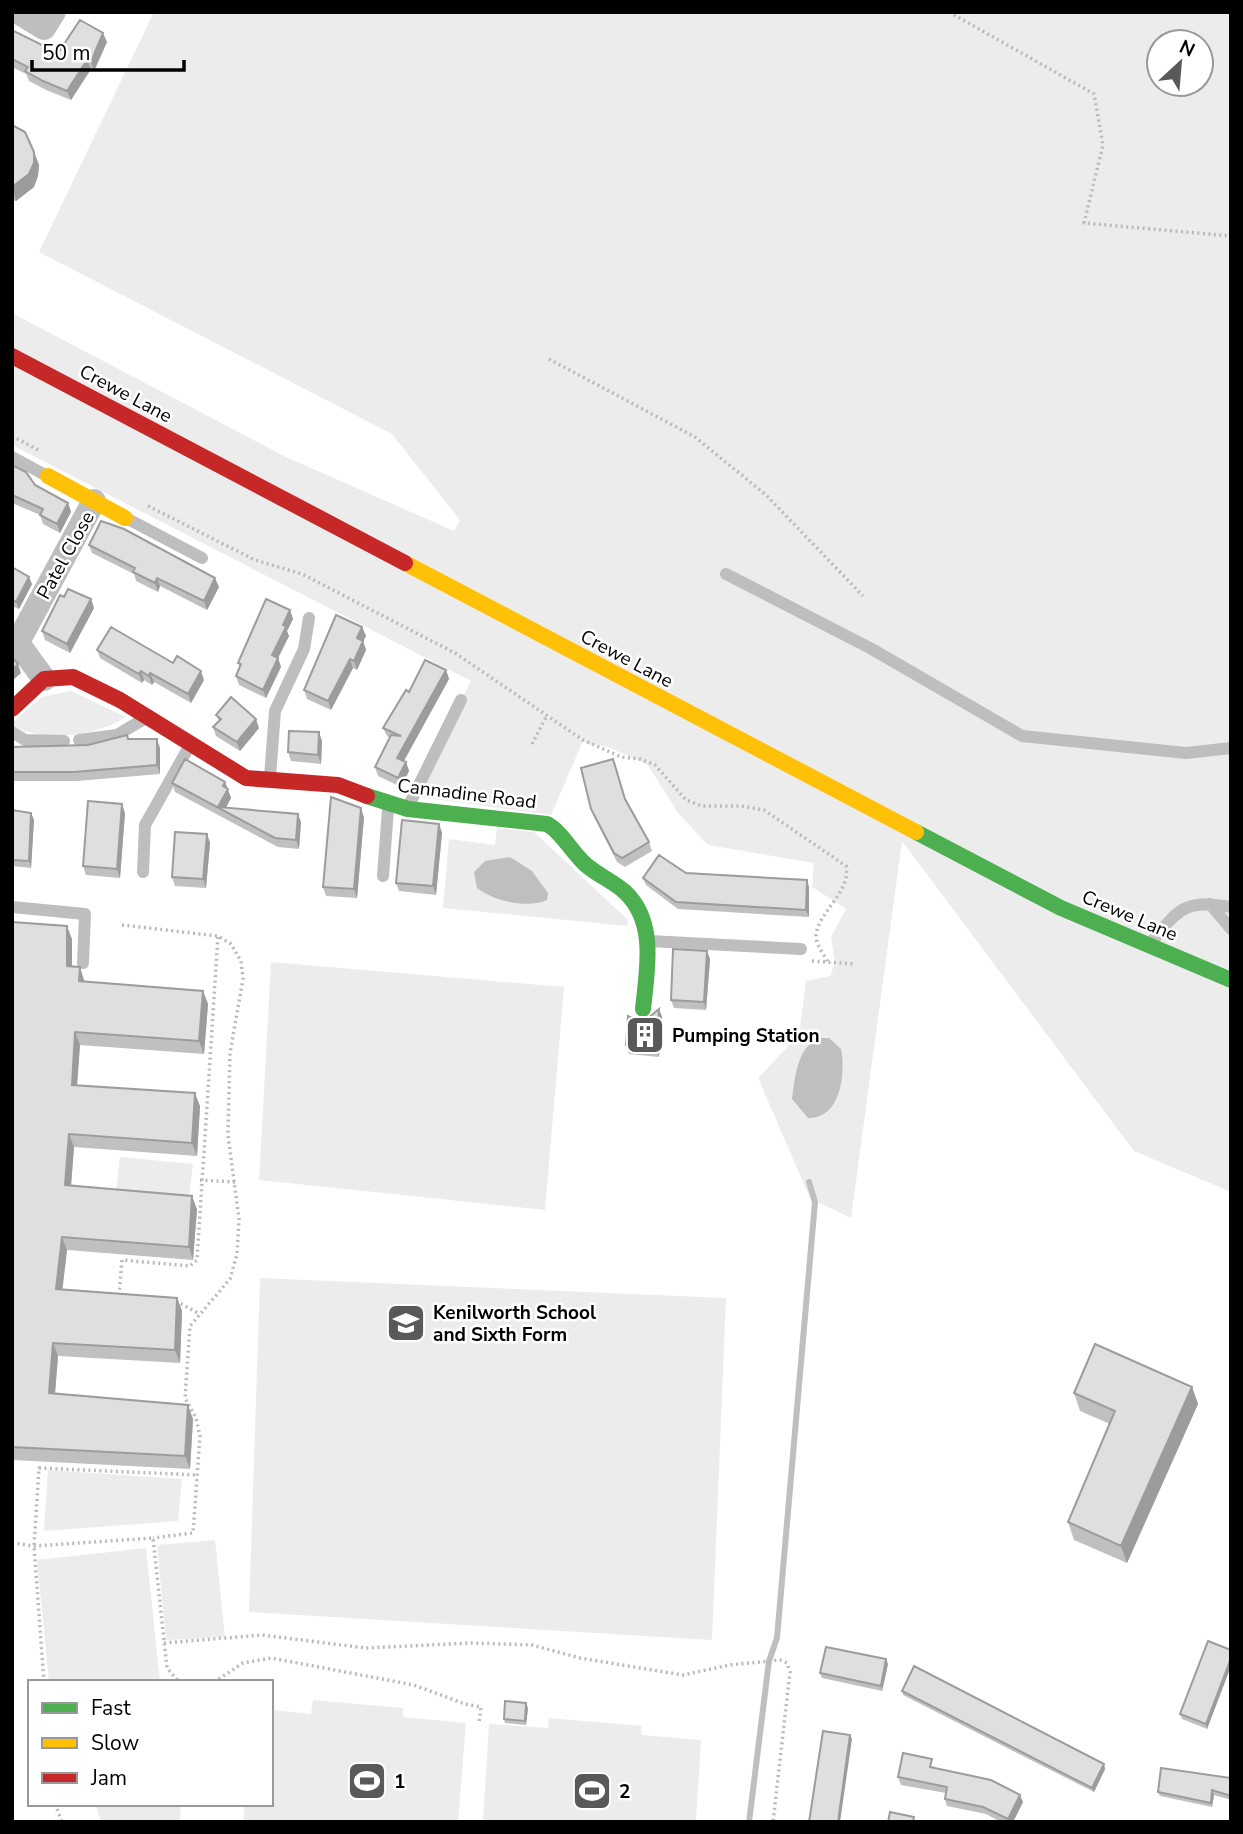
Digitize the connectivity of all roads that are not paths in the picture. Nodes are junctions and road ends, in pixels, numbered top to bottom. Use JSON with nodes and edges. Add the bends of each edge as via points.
{"nodes":[{"id":1,"x":18,"y":12,"type":"edge"},
{"id":2,"x":54,"y":12,"type":"edge"},
{"id":3,"x":12,"y":356,"type":"edge"},
{"id":4,"x":12,"y":457,"type":"edge"},
{"id":5,"x":48,"y":476,"type":"joint"},
{"id":6,"x":94,"y":501,"type":"junction"},
{"id":7,"x":125,"y":518,"type":"joint"},
{"id":8,"x":202,"y":558,"type":"dead end"},
{"id":9,"x":726,"y":574,"type":"dead end"},
{"id":10,"x":309,"y":618,"type":"dead end"},
{"id":11,"x":15,"y":638,"type":"edge"},
{"id":12,"x":44,"y":679,"type":"junction"},
{"id":13,"x":461,"y":700,"type":"dead end"},
{"id":14,"x":12,"y":709,"type":"edge"},
{"id":15,"x":147,"y":717,"type":"junction"},
{"id":16,"x":12,"y":732,"type":"edge"},
{"id":17,"x":79,"y":740,"type":"dead end"},
{"id":18,"x":64,"y":741,"type":"dead end"},
{"id":19,"x":191,"y":745,"type":"junction"},
{"id":20,"x":1231,"y":748,"type":"edge"},
{"id":21,"x":270,"y":781,"type":"junction"},
{"id":22,"x":388,"y":805,"type":"junction"},
{"id":23,"x":408,"y":809,"type":"junction"},
{"id":24,"x":143,"y":872,"type":"dead end"},
{"id":25,"x":383,"y":877,"type":"dead end"},
{"id":26,"x":1210,"y":904,"type":"junction"},
{"id":27,"x":12,"y":907,"type":"edge"},
{"id":28,"x":1231,"y":907,"type":"edge"},
{"id":29,"x":1231,"y":929,"type":"edge"},
{"id":30,"x":649,"y":940,"type":"junction"},
{"id":31,"x":1147,"y":947,"type":"junction"},
{"id":32,"x":801,"y":949,"type":"dead end"},
{"id":33,"x":83,"y":963,"type":"dead end"},
{"id":34,"x":1231,"y":980,"type":"edge"},
{"id":35,"x":643,"y":1009,"type":"dead end"}],
"edges":[{"from":1,"to":2,"type":"street","via":[[44,28]]},
{"from":3,"to":31,"type":"street","name":"Crewe Lane","via":[[1048,902]]},
{"from":4,"to":5,"type":"lane"},
{"from":5,"to":6,"type":"street"},
{"from":6,"to":7,"type":"street","name":"Patel Close"},
{"from":6,"to":11,"type":"street","name":"Patel Close"},
{"from":7,"to":8,"type":"lane"},
{"from":9,"to":20,"type":"lane","via":[[1022,736],[1186,753]]},
{"from":10,"to":21,"type":"lane","via":[[304,649],[275,711]]},
{"from":11,"to":12,"type":"street"},
{"from":12,"to":14,"type":"street"},
{"from":12,"to":15,"type":"street","name":"Cannadine Road","via":[[73,677]]},
{"from":13,"to":23,"type":"lane"},
{"from":15,"to":17,"type":"lane","via":[[117,735]]},
{"from":15,"to":19,"type":"street","name":"Cannadine Road"},
{"from":16,"to":18,"type":"lane","via":[[25,740]]},
{"from":19,"to":21,"type":"street","name":"Cannadine Road","via":[[246,778]]},
{"from":19,"to":24,"type":"lane","via":[[145,825]]},
{"from":21,"to":22,"type":"street","name":"Cannadine Road","via":[[338,785]]},
{"from":22,"to":23,"type":"street","name":"Cannadine Road"},
{"from":22,"to":25,"type":"lane"},
{"from":23,"to":30,"type":"street","name":"Cannadine Road","via":[[535,821],[555,828],[582,861],[628,894],[646,921]]},
{"from":26,"to":28,"type":"lane"},
{"from":26,"to":29,"type":"lane"},
{"from":26,"to":31,"type":"lane","via":[[1180,909]]},
{"from":27,"to":33,"type":"lane","via":[[85,914]]},
{"from":30,"to":32,"type":"lane"},
{"from":30,"to":35,"type":"street","name":"Cannadine Road"},
{"from":31,"to":34,"type":"street","name":"Crewe Lane"}]}
